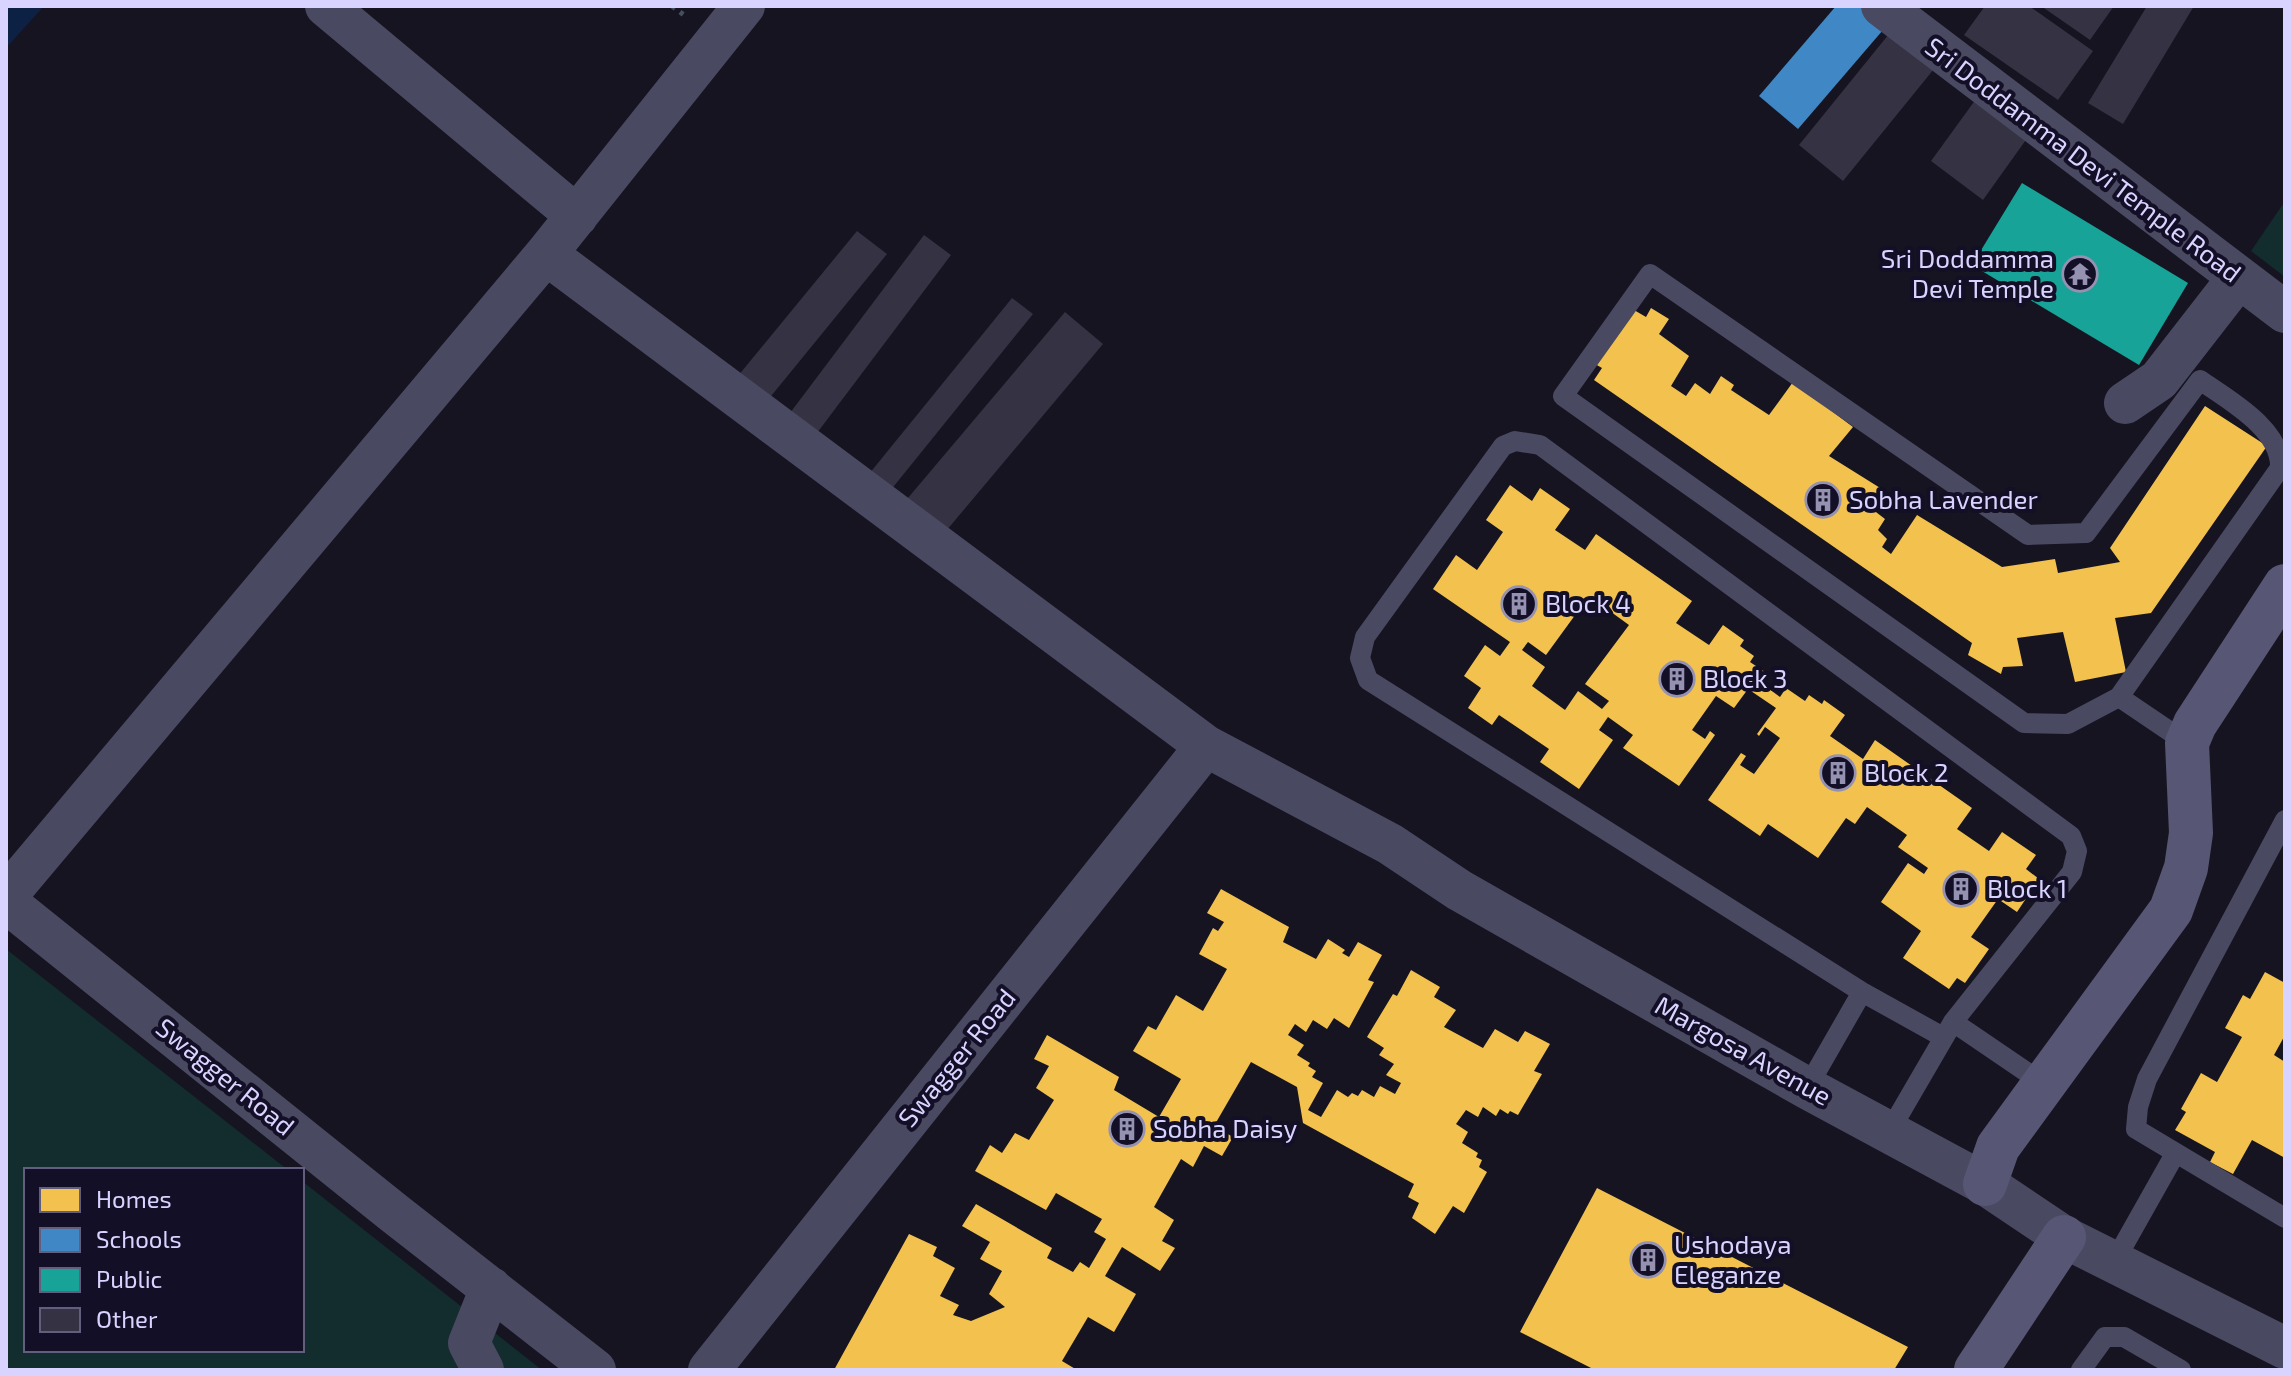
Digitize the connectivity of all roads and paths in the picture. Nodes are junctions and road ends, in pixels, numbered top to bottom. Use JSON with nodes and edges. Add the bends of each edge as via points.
{"nodes":[{"id":1,"x":326,"y":6,"type":"edge"},
{"id":2,"x":744,"y":6,"type":"edge"},
{"id":3,"x":1882,"y":6,"type":"edge"},
{"id":4,"x":577,"y":216,"type":"junction"},
{"id":5,"x":546,"y":254,"type":"junction"},
{"id":6,"x":2239,"y":277,"type":"junction"},
{"id":7,"x":2285,"y":312,"type":"edge"},
{"id":8,"x":2125,"y":403,"type":"dead end"},
{"id":9,"x":2285,"y":586,"type":"edge"},
{"id":10,"x":2119,"y":697,"type":"junction"},
{"id":11,"x":2187,"y":743,"type":"junction"},
{"id":12,"x":1206,"y":746,"type":"junction"},
{"id":13,"x":2285,"y":820,"type":"edge"},
{"id":14,"x":6,"y":899,"type":"edge"},
{"id":15,"x":1862,"y":992,"type":"junction"},
{"id":16,"x":1948,"y":1030,"type":"junction"},
{"id":17,"x":2044,"y":1084,"type":"junction"},
{"id":18,"x":1807,"y":1088,"type":"junction"},
{"id":19,"x":1889,"y":1132,"type":"junction"},
{"id":20,"x":2175,"y":1154,"type":"junction"},
{"id":21,"x":1985,"y":1184,"type":"junction"},
{"id":22,"x":2285,"y":1218,"type":"edge"},
{"id":23,"x":2064,"y":1237,"type":"junction"},
{"id":24,"x":2113,"y":1264,"type":"junction"},
{"id":25,"x":491,"y":1288,"type":"junction"},
{"id":26,"x":2285,"y":1348,"type":"edge"},
{"id":27,"x":483,"y":1370,"type":"edge"},
{"id":28,"x":595,"y":1370,"type":"edge"},
{"id":29,"x":709,"y":1370,"type":"edge"},
{"id":30,"x":1976,"y":1370,"type":"edge"},
{"id":31,"x":2081,"y":1370,"type":"edge"},
{"id":32,"x":2181,"y":1370,"type":"edge"}],
"edges":[{"from":1,"to":4,"type":"street"},
{"from":2,"to":4,"type":"street"},
{"from":3,"to":6,"type":"street","name":"Sri Doddamma Devi Temple Road"},
{"from":4,"to":5,"type":"street"},
{"from":5,"to":12,"type":"street","name":"Margosa Avenue"},
{"from":5,"to":14,"type":"street"},
{"from":6,"to":7,"type":"street","name":"Sri Doddamma Devi Temple Road"},
{"from":6,"to":8,"type":"street","via":[[2159,380]]},
{"from":9,"to":11,"type":"street"},
{"from":10,"to":10,"type":"lane","via":[[2280,468],[2256,419],[2200,380],[2086,533],[2028,535],[1650,274],[1563,396],[2024,723],[2068,724]]},
{"from":10,"to":11,"type":"lane"},
{"from":11,"to":17,"type":"street","via":[[2191,833],[2171,910]]},
{"from":12,"to":18,"type":"street","name":"Margosa Avenue","via":[[1390,844],[1459,890]]},
{"from":12,"to":29,"type":"street","name":"Swagger Road"},
{"from":13,"to":20,"type":"lane","via":[[2147,1079],[2136,1129]]},
{"from":14,"to":25,"type":"street","name":"Swagger Road"},
{"from":15,"to":16,"type":"lane"},
{"from":15,"to":16,"type":"lane","via":[[1368,680],[1360,658],[1365,637],[1503,446],[1515,441],[1540,445],[2071,836],[2077,851],[2072,872]]},
{"from":15,"to":18,"type":"lane"},
{"from":16,"to":17,"type":"lane"},
{"from":16,"to":19,"type":"lane"},
{"from":17,"to":21,"type":"street","via":[[1998,1147]]},
{"from":18,"to":19,"type":"street","name":"Margosa Avenue"},
{"from":19,"to":21,"type":"street","name":"Margosa Avenue"},
{"from":20,"to":22,"type":"lane"},
{"from":20,"to":24,"type":"lane"},
{"from":21,"to":23,"type":"street","name":"Margosa Avenue"},
{"from":23,"to":24,"type":"street","name":"Margosa Avenue"},
{"from":23,"to":30,"type":"street"},
{"from":24,"to":26,"type":"street","name":"Margosa Avenue"},
{"from":25,"to":27,"type":"street","via":[[469,1343]]},
{"from":25,"to":28,"type":"street","name":"Swagger Road"},
{"from":31,"to":32,"type":"lane","via":[[2105,1337],[2124,1337]]}]}
